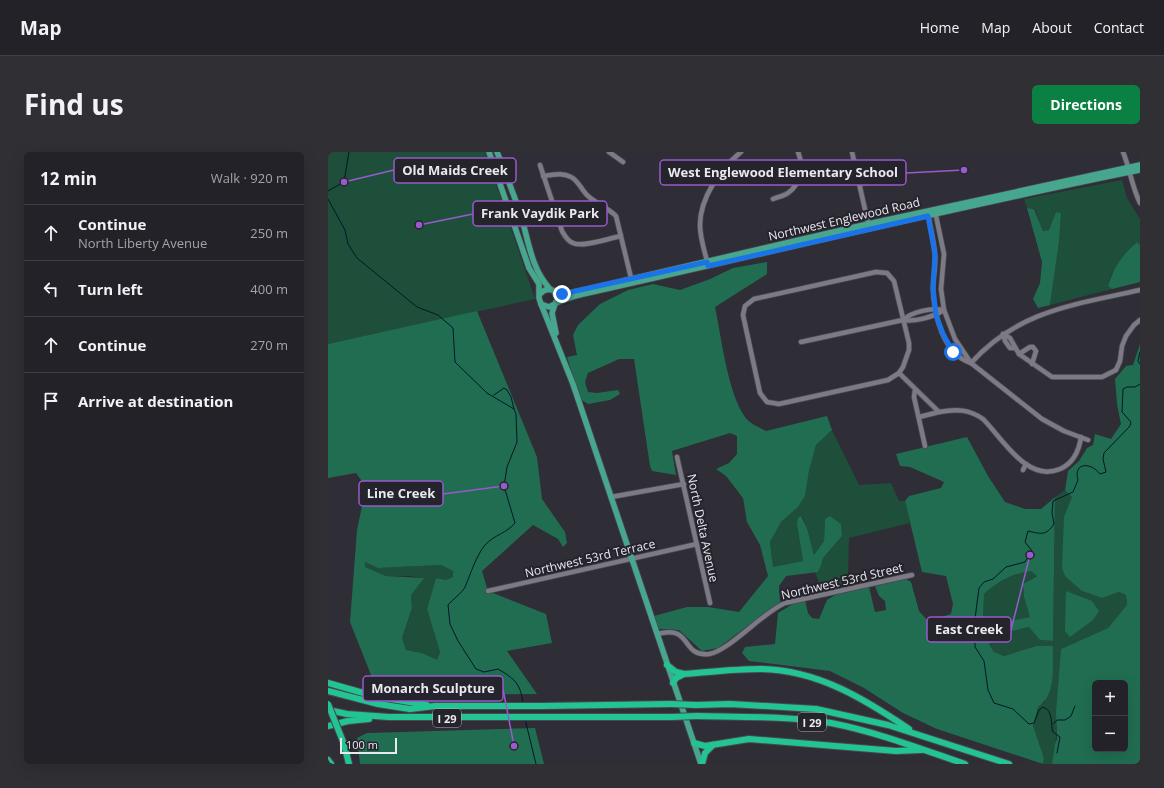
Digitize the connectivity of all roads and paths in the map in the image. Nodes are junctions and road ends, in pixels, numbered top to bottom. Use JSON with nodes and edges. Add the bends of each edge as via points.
{"nodes":[{"id":1,"x":489,"y":152,"type":"edge"},
{"id":2,"x":498,"y":152,"type":"edge"},
{"id":3,"x":609,"y":152,"type":"edge"},
{"id":4,"x":741,"y":152,"type":"edge"},
{"id":5,"x":798,"y":152,"type":"edge"},
{"id":6,"x":852,"y":152,"type":"edge"},
{"id":7,"x":1124,"y":152,"type":"edge"},
{"id":8,"x":623,"y":162,"type":"dead end"},
{"id":9,"x":1140,"y":165,"type":"edge"},
{"id":10,"x":540,"y":166,"type":"dead end"},
{"id":11,"x":1129,"y":170,"type":"junction"},
{"id":12,"x":1140,"y":170,"type":"edge"},
{"id":13,"x":543,"y":176,"type":"junction"},
{"id":14,"x":881,"y":179,"type":"dead end"},
{"id":15,"x":860,"y":184,"type":"junction"},
{"id":16,"x":773,"y":199,"type":"dead end"},
{"id":17,"x":1140,"y":203,"type":"edge"},
{"id":18,"x":555,"y":209,"type":"junction"},
{"id":19,"x":935,"y":212,"type":"junction"},
{"id":20,"x":928,"y":214,"type":"junction"},
{"id":21,"x":522,"y":220,"type":"junction"},
{"id":22,"x":868,"y":226,"type":"junction"},
{"id":23,"x":621,"y":236,"type":"junction"},
{"id":24,"x":708,"y":264,"type":"junction"},
{"id":25,"x":631,"y":281,"type":"junction"},
{"id":26,"x":552,"y":290,"type":"junction"},
{"id":27,"x":1140,"y":290,"type":"edge"},
{"id":28,"x":540,"y":294,"type":"junction"},
{"id":29,"x":542,"y":304,"type":"junction"},
{"id":30,"x":555,"y":304,"type":"junction"},
{"id":31,"x":935,"y":309,"type":"junction"},
{"id":32,"x":944,"y":310,"type":"junction"},
{"id":33,"x":918,"y":313,"type":"junction"},
{"id":34,"x":936,"y":315,"type":"junction"},
{"id":35,"x":920,"y":319,"type":"junction"},
{"id":36,"x":903,"y":320,"type":"junction"},
{"id":37,"x":1140,"y":320,"type":"edge"},
{"id":38,"x":1003,"y":334,"type":"junction"},
{"id":39,"x":801,"y":342,"type":"dead end"},
{"id":40,"x":558,"y":343,"type":"junction"},
{"id":41,"x":1019,"y":354,"type":"junction"},
{"id":42,"x":971,"y":363,"type":"junction"},
{"id":43,"x":1032,"y":364,"type":"junction"},
{"id":44,"x":899,"y":373,"type":"junction"},
{"id":45,"x":915,"y":390,"type":"junction"},
{"id":46,"x":939,"y":412,"type":"junction"},
{"id":47,"x":919,"y":417,"type":"junction"},
{"id":48,"x":1082,"y":438,"type":"junction"},
{"id":49,"x":1088,"y":440,"type":"dead end"},
{"id":50,"x":925,"y":446,"type":"dead end"},
{"id":51,"x":677,"y":457,"type":"dead end"},
{"id":52,"x":1026,"y":464,"type":"junction"},
{"id":53,"x":1023,"y":470,"type":"dead end"},
{"id":54,"x":684,"y":484,"type":"junction"},
{"id":55,"x":611,"y":497,"type":"junction"},
{"id":56,"x":697,"y":544,"type":"junction"},
{"id":57,"x":632,"y":558,"type":"junction"},
{"id":58,"x":912,"y":575,"type":"dead end"},
{"id":59,"x":488,"y":591,"type":"dead end"},
{"id":60,"x":710,"y":603,"type":"dead end"},
{"id":61,"x":657,"y":634,"type":"junction"},
{"id":62,"x":667,"y":666,"type":"junction"},
{"id":63,"x":684,"y":674,"type":"junction"},
{"id":64,"x":328,"y":683,"type":"edge"},
{"id":65,"x":673,"y":683,"type":"junction"},
{"id":66,"x":328,"y":691,"type":"edge"},
{"id":67,"x":328,"y":704,"type":"edge"},
{"id":68,"x":435,"y":706,"type":"junction"},
{"id":69,"x":328,"y":710,"type":"edge"},
{"id":70,"x":389,"y":718,"type":"junction"},
{"id":71,"x":328,"y":726,"type":"edge"},
{"id":72,"x":915,"y":732,"type":"junction"},
{"id":73,"x":694,"y":743,"type":"junction"},
{"id":74,"x":714,"y":745,"type":"junction"},
{"id":75,"x":925,"y":750,"type":"junction"},
{"id":76,"x":328,"y":760,"type":"edge"},
{"id":77,"x":331,"y":764,"type":"edge"},
{"id":78,"x":349,"y":764,"type":"edge"},
{"id":79,"x":701,"y":764,"type":"edge"},
{"id":80,"x":965,"y":764,"type":"edge"},
{"id":81,"x":1009,"y":764,"type":"edge"}],
"edges":[{"from":1,"to":28,"type":"main road","via":[[529,268],[539,284]]},
{"from":2,"to":21,"type":"main road"},
{"from":3,"to":8,"type":"street"},
{"from":4,"to":24,"type":"street","via":[[720,174],[701,212],[700,226]]},
{"from":5,"to":16,"type":"street","via":[[801,162],[797,182],[789,193]]},
{"from":6,"to":15,"type":"street"},
{"from":7,"to":11,"type":"street"},
{"from":9,"to":11,"type":"main road","name":"Northwest Englewood Road"},
{"from":10,"to":13,"type":"street"},
{"from":11,"to":12,"type":"main road","name":"Northwest Englewood Road"},
{"from":11,"to":17,"type":"street","via":[[1133,190]]},
{"from":11,"to":19,"type":"main road","name":"Northwest Englewood Road"},
{"from":13,"to":18,"type":"street"},
{"from":13,"to":23,"type":"street","via":[[558,174],[572,177],[586,195],[616,216]]},
{"from":14,"to":15,"type":"street"},
{"from":15,"to":22,"type":"street"},
{"from":18,"to":21,"type":"street"},
{"from":18,"to":23,"type":"street","via":[[562,231],[566,238],[575,244]]},
{"from":19,"to":20,"type":"main road","name":"Northwest Englewood Road"},
{"from":19,"to":32,"type":"street","via":[[944,254],[941,290]]},
{"from":20,"to":22,"type":"main road","name":"Northwest Englewood Road"},
{"from":20,"to":31,"type":"street","via":[[935,254]]},
{"from":21,"to":26,"type":"main road","via":[[533,260],[540,275]]},
{"from":22,"to":24,"type":"main road","name":"Northwest Englewood Road"},
{"from":23,"to":25,"type":"street"},
{"from":24,"to":25,"type":"main road","name":"Northwest Englewood Road"},
{"from":25,"to":26,"type":"main road","name":"Northwest Englewood Road","via":[[566,294]]},
{"from":25,"to":30,"type":"main road","name":"Northwest Englewood Road"},
{"from":26,"to":28,"type":"main road","via":[[544,290]]},
{"from":26,"to":30,"type":"main road","via":[[557,297]]},
{"from":27,"to":38,"type":"street","via":[[1046,312],[1018,324]]},
{"from":28,"to":29,"type":"main road"},
{"from":29,"to":30,"type":"main road","via":[[549,307]]},
{"from":29,"to":40,"type":"main road"},
{"from":30,"to":40,"type":"main road","via":[[552,313]]},
{"from":31,"to":32,"type":"street"},
{"from":31,"to":33,"type":"street"},
{"from":31,"to":34,"type":"street"},
{"from":32,"to":34,"type":"street"},
{"from":32,"to":42,"type":"street","via":[[954,339]]},
{"from":33,"to":35,"type":"street"},
{"from":33,"to":36,"type":"street"},
{"from":34,"to":35,"type":"street"},
{"from":34,"to":42,"type":"street","via":[[953,352],[963,361]]},
{"from":35,"to":36,"type":"street"},
{"from":36,"to":39,"type":"street"},
{"from":36,"to":44,"type":"street","via":[[909,350]]},
{"from":36,"to":44,"type":"street","via":[[894,281],[886,273],[876,272],[754,299],[745,306],[743,315],[760,393],[771,404],[882,382]]},
{"from":37,"to":43,"type":"street","via":[[1126,336],[1116,370],[1102,377],[1052,377]]},
{"from":38,"to":41,"type":"street","via":[[1010,348],[1015,348]]},
{"from":38,"to":42,"type":"street"},
{"from":40,"to":55,"type":"main road"},
{"from":41,"to":43,"type":"street"},
{"from":41,"to":43,"type":"street","via":[[1033,347],[1036,351]]},
{"from":42,"to":48,"type":"street","via":[[1042,419]]},
{"from":44,"to":45,"type":"street"},
{"from":45,"to":46,"type":"street"},
{"from":45,"to":47,"type":"street","via":[[914,397]]},
{"from":46,"to":47,"type":"street"},
{"from":46,"to":52,"type":"street","via":[[960,410],[976,414],[984,419],[1020,461]]},
{"from":47,"to":50,"type":"street"},
{"from":48,"to":49,"type":"street"},
{"from":48,"to":52,"type":"street","via":[[1076,455],[1064,467],[1050,472],[1033,469]]},
{"from":51,"to":54,"type":"street","name":"North Delta Avenue"},
{"from":52,"to":53,"type":"street"},
{"from":54,"to":55,"type":"street"},
{"from":54,"to":56,"type":"street","name":"North Delta Avenue"},
{"from":55,"to":57,"type":"main road"},
{"from":56,"to":57,"type":"street","name":"Northwest 53rd Terrace"},
{"from":56,"to":60,"type":"street","name":"North Delta Avenue"},
{"from":57,"to":59,"type":"street","name":"Northwest 53rd Terrace"},
{"from":57,"to":61,"type":"main road"},
{"from":58,"to":61,"type":"street","name":"Northwest 53rd Street","via":[[785,603],[709,654],[695,651],[674,631]]},
{"from":61,"to":62,"type":"main road"},
{"from":62,"to":63,"type":"highway"},
{"from":62,"to":65,"type":"main road"},
{"from":63,"to":65,"type":"highway"},
{"from":63,"to":72,"type":"highway","via":[[761,669],[800,674],[842,688]]},
{"from":64,"to":68,"type":"highway","number":"I 29","via":[[374,696]]},
{"from":65,"to":73,"type":"main road"},
{"from":66,"to":68,"type":"highway","via":[[410,709]]},
{"from":67,"to":78,"type":"highway","bridge":true},
{"from":68,"to":72,"type":"highway","number":"I 29","bridge":true,"via":[[730,704],[816,709]]},
{"from":69,"to":70,"type":"highway","number":"I 29"},
{"from":70,"to":71,"type":"highway","via":[[348,720]]},
{"from":70,"to":75,"type":"highway","number":"I 29","bridge":true,"via":[[777,718],[831,724],[890,738]]},
{"from":72,"to":81,"type":"highway","number":"I 29"},
{"from":73,"to":74,"type":"highway","via":[[700,746]]},
{"from":73,"to":79,"type":"main road"},
{"from":74,"to":75,"type":"highway","via":[[749,740],[896,751]]},
{"from":74,"to":79,"type":"highway","via":[[705,753]]},
{"from":75,"to":80,"type":"highway","number":"I 29"},
{"from":76,"to":77,"type":"highway"}]}
